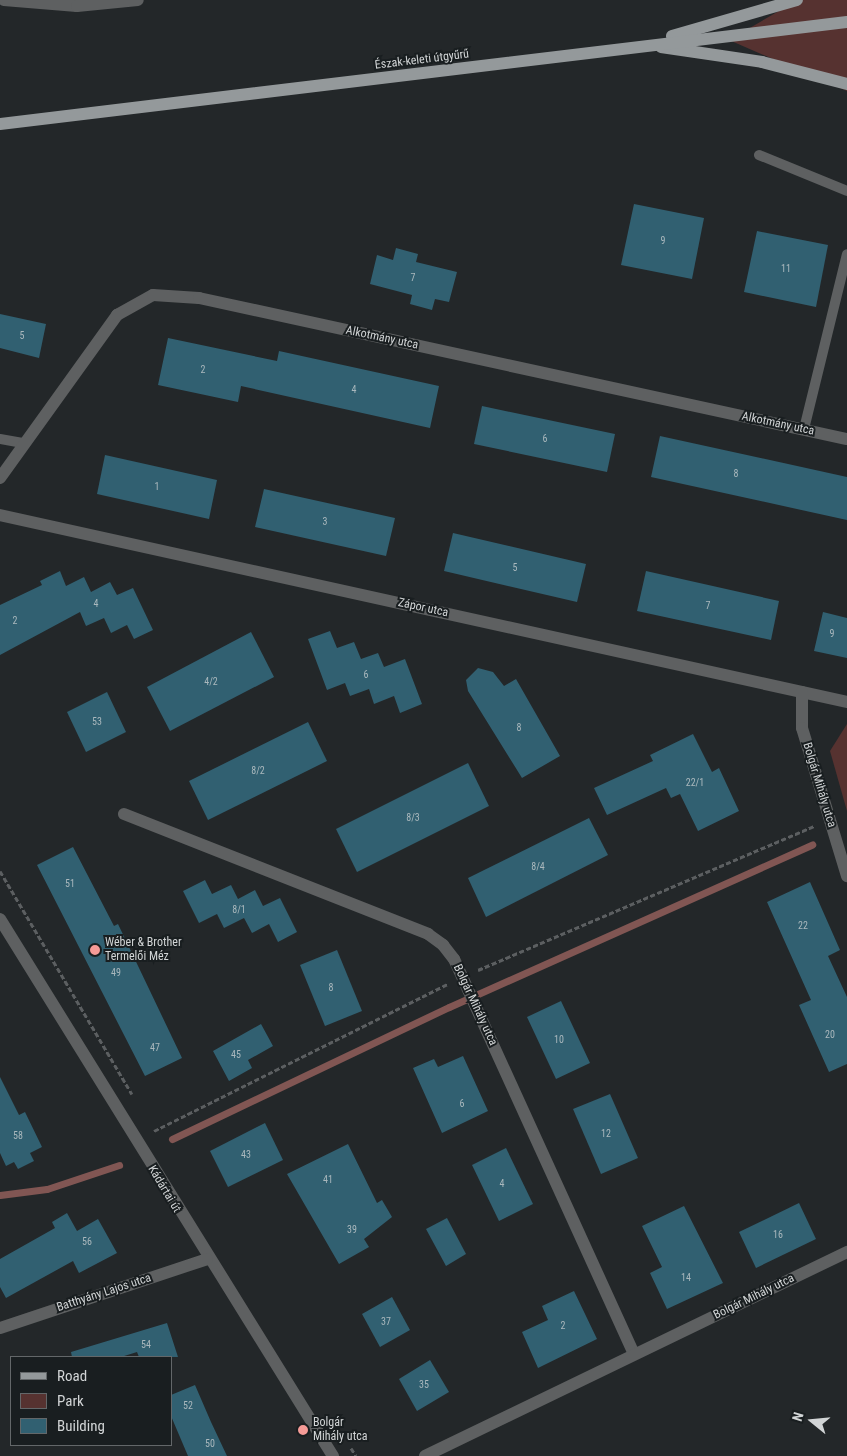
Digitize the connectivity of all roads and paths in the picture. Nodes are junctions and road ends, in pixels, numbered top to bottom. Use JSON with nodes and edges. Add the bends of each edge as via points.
{"nodes":[{"id":1,"x":4,"y":0,"type":"edge"},
{"id":2,"x":138,"y":0,"type":"edge"},
{"id":3,"x":797,"y":0,"type":"edge"},
{"id":4,"x":847,"y":22,"type":"edge"},
{"id":5,"x":646,"y":45,"type":"junction"},
{"id":6,"x":847,"y":84,"type":"edge"},
{"id":7,"x":0,"y":124,"type":"edge"},
{"id":8,"x":759,"y":155,"type":"dead end"},
{"id":9,"x":847,"y":191,"type":"edge"},
{"id":10,"x":847,"y":254,"type":"edge"},
{"id":11,"x":804,"y":429,"type":"junction"},
{"id":12,"x":0,"y":439,"type":"edge"},
{"id":13,"x":847,"y":439,"type":"edge"},
{"id":14,"x":23,"y":443,"type":"junction"},
{"id":15,"x":0,"y":478,"type":"edge"},
{"id":16,"x":0,"y":515,"type":"edge"},
{"id":17,"x":802,"y":692,"type":"junction"},
{"id":18,"x":847,"y":702,"type":"edge"},
{"id":19,"x":124,"y":814,"type":"dead end"},
{"id":20,"x":829,"y":820,"type":"junction"},
{"id":21,"x":0,"y":871,"type":"edge"},
{"id":22,"x":847,"y":876,"type":"edge"},
{"id":23,"x":0,"y":919,"type":"edge"},
{"id":24,"x":464,"y":980,"type":"junction"},
{"id":25,"x":134,"y":1097,"type":"dead end"},
{"id":26,"x":149,"y":1122,"type":"dead end"},
{"id":27,"x":154,"y":1131,"type":"junction"},
{"id":28,"x":159,"y":1139,"type":"dead end"},
{"id":29,"x":847,"y":1252,"type":"edge"},
{"id":30,"x":207,"y":1259,"type":"junction"},
{"id":31,"x":0,"y":1328,"type":"edge"},
{"id":32,"x":634,"y":1354,"type":"junction"},
{"id":33,"x":345,"y":1439,"type":"dead end"},
{"id":34,"x":333,"y":1456,"type":"edge"},
{"id":35,"x":356,"y":1456,"type":"edge"},
{"id":36,"x":425,"y":1456,"type":"edge"}],
"edges":[{"from":1,"to":2,"type":"street","via":[[68,6]]},
{"from":3,"to":5,"type":"main road"},
{"from":4,"to":5,"type":"main road","name":"Észak-keleti útgyűrű"},
{"from":5,"to":6,"type":"main road","via":[[762,62]]},
{"from":5,"to":7,"type":"main road","name":"Észak-keleti útgyűrű"},
{"from":8,"to":9,"type":"lane"},
{"from":10,"to":11,"type":"lane"},
{"from":11,"to":13,"type":"street","name":"Alkotmány utca"},
{"from":11,"to":14,"type":"street","name":"Alkotmány utca","via":[[169,295],[135,303],[117,315]]},
{"from":12,"to":14,"type":"lane"},
{"from":14,"to":15,"type":"street","name":"Alkotmány utca"},
{"from":16,"to":17,"type":"street","name":"Zápor utca"},
{"from":17,"to":18,"type":"street","name":"Zápor utca"},
{"from":17,"to":20,"type":"street","name":"Bolgár Mihály utca","via":[[802,728]]},
{"from":19,"to":24,"type":"street","name":"Bolgár Mihály utca","via":[[428,934],[454,959]]},
{"from":20,"to":22,"type":"street","name":"Bolgár Mihály utca"},
{"from":20,"to":24,"type":"path"},
{"from":21,"to":25,"type":"path"},
{"from":23,"to":30,"type":"street","name":"Kádártai út"},
{"from":24,"to":27,"type":"path"},
{"from":24,"to":32,"type":"street","name":"Bolgár Mihály utca"},
{"from":26,"to":27,"type":"path"},
{"from":27,"to":28,"type":"path"},
{"from":29,"to":32,"type":"street","name":"Bolgár Mihály utca"},
{"from":30,"to":31,"type":"street","name":"Batthyány Lajos utca"},
{"from":30,"to":34,"type":"street","name":"Kádártai út"},
{"from":32,"to":36,"type":"street","name":"Bolgár Mihály utca"},
{"from":33,"to":35,"type":"path"}]}
